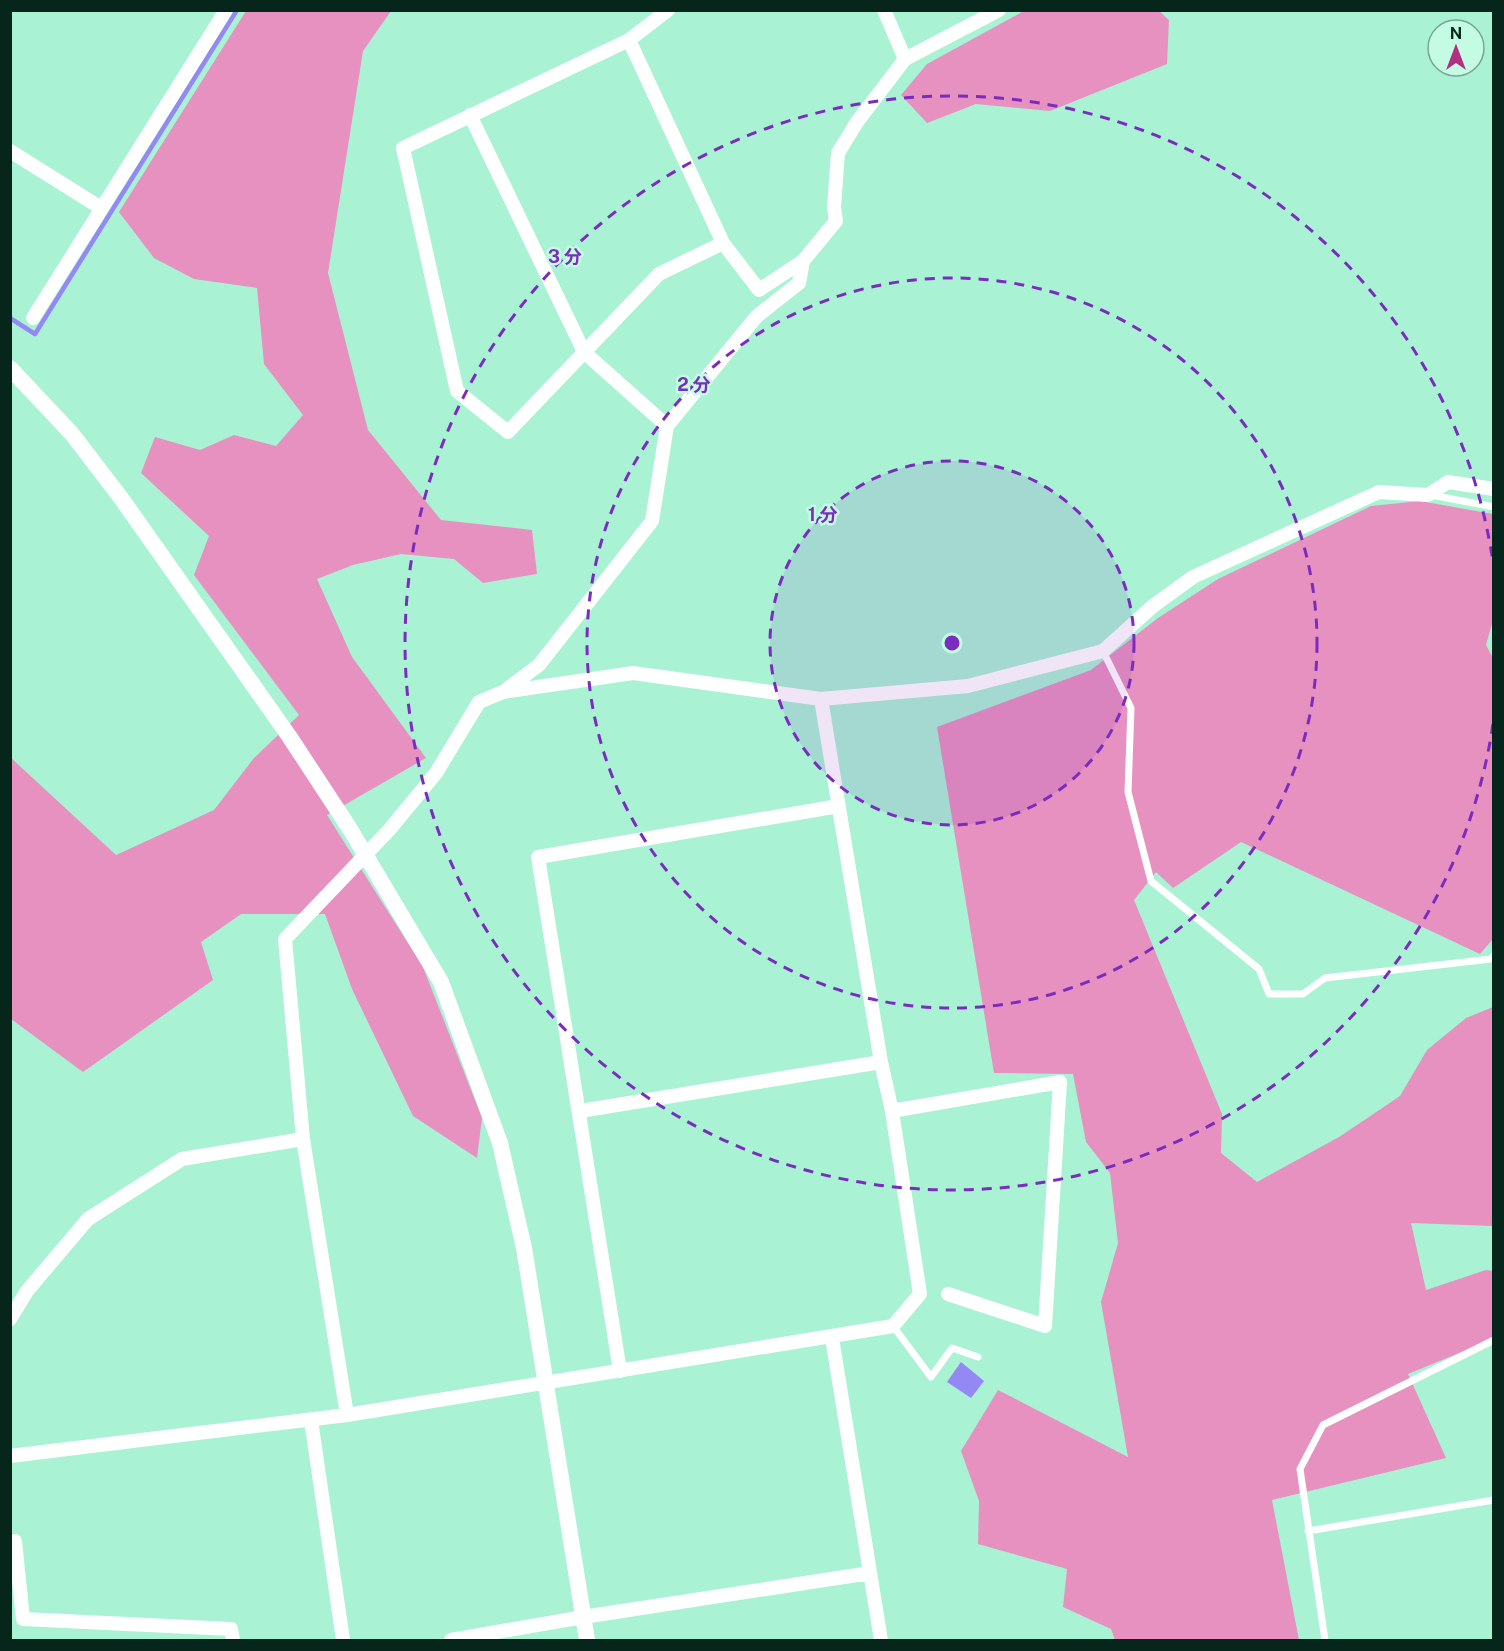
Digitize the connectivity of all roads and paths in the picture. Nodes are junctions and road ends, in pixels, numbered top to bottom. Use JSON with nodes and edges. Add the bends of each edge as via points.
{"nodes":[{"id":1,"x":226,"y":10,"type":"edge"},
{"id":2,"x":668,"y":10,"type":"edge"},
{"id":3,"x":884,"y":10,"type":"edge"},
{"id":4,"x":999,"y":10,"type":"edge"},
{"id":5,"x":629,"y":40,"type":"junction"},
{"id":6,"x":905,"y":59,"type":"junction"},
{"id":7,"x":470,"y":115,"type":"junction"},
{"id":8,"x":10,"y":151,"type":"edge"},
{"id":9,"x":101,"y":208,"type":"junction"},
{"id":10,"x":723,"y":243,"type":"junction"},
{"id":11,"x":803,"y":261,"type":"junction"},
{"id":12,"x":33,"y":318,"type":"dead end"},
{"id":13,"x":584,"y":352,"type":"junction"},
{"id":14,"x":10,"y":368,"type":"edge"},
{"id":15,"x":667,"y":426,"type":"junction"},
{"id":16,"x":1494,"y":489,"type":"edge"},
{"id":17,"x":1428,"y":495,"type":"junction"},
{"id":18,"x":1494,"y":507,"type":"edge"},
{"id":19,"x":1103,"y":651,"type":"junction"},
{"id":20,"x":503,"y":692,"type":"junction"},
{"id":21,"x":821,"y":699,"type":"junction"},
{"id":22,"x":839,"y":806,"type":"junction"},
{"id":23,"x":1494,"y":955,"type":"edge"},
{"id":24,"x":881,"y":1062,"type":"junction"},
{"id":25,"x":580,"y":1111,"type":"junction"},
{"id":26,"x":892,"y":1111,"type":"junction"},
{"id":27,"x":303,"y":1139,"type":"junction"},
{"id":28,"x":948,"y":1294,"type":"dead end"},
{"id":29,"x":10,"y":1318,"type":"edge"},
{"id":30,"x":894,"y":1326,"type":"junction"},
{"id":31,"x":832,"y":1338,"type":"junction"},
{"id":32,"x":1494,"y":1340,"type":"edge"},
{"id":33,"x":978,"y":1357,"type":"dead end"},
{"id":34,"x":620,"y":1371,"type":"junction"},
{"id":35,"x":546,"y":1382,"type":"junction"},
{"id":36,"x":347,"y":1415,"type":"junction"},
{"id":37,"x":311,"y":1420,"type":"junction"},
{"id":38,"x":10,"y":1456,"type":"edge"},
{"id":39,"x":1494,"y":1500,"type":"edge"},
{"id":40,"x":1308,"y":1531,"type":"junction"},
{"id":41,"x":10,"y":1542,"type":"edge"},
{"id":42,"x":870,"y":1573,"type":"junction"},
{"id":43,"x":583,"y":1617,"type":"junction"},
{"id":44,"x":233,"y":1641,"type":"edge"},
{"id":45,"x":343,"y":1641,"type":"edge"},
{"id":46,"x":451,"y":1641,"type":"edge"},
{"id":47,"x":586,"y":1641,"type":"edge"},
{"id":48,"x":881,"y":1641,"type":"edge"},
{"id":49,"x":1325,"y":1641,"type":"edge"}],
"edges":[{"from":1,"to":9,"type":"street"},
{"from":2,"to":5,"type":"street"},
{"from":3,"to":6,"type":"street"},
{"from":4,"to":6,"type":"street"},
{"from":5,"to":7,"type":"street"},
{"from":5,"to":10,"type":"street"},
{"from":6,"to":11,"type":"street","via":[[838,153],[836,221]]},
{"from":7,"to":13,"type":"street"},
{"from":7,"to":13,"type":"street","via":[[403,148],[457,391],[507,432]]},
{"from":8,"to":9,"type":"street"},
{"from":9,"to":12,"type":"street"},
{"from":10,"to":11,"type":"street","via":[[759,290]]},
{"from":10,"to":13,"type":"street","via":[[659,274]]},
{"from":11,"to":15,"type":"street","via":[[800,283],[757,316]]},
{"from":13,"to":15,"type":"street"},
{"from":14,"to":35,"type":"street","via":[[72,434],[276,717],[350,829],[441,982],[500,1143],[524,1248]]},
{"from":15,"to":20,"type":"street","via":[[652,521],[539,665]]},
{"from":16,"to":17,"type":"street","via":[[1448,482]]},
{"from":17,"to":18,"type":"lane"},
{"from":17,"to":19,"type":"street","via":[[1379,492],[1193,577],[1153,606]]},
{"from":19,"to":21,"type":"street","via":[[968,686]]},
{"from":19,"to":23,"type":"lane","via":[[1131,708],[1128,792],[1151,881],[1259,969],[1269,994],[1303,994],[1325,978],[1491,959]]},
{"from":20,"to":21,"type":"street","via":[[633,673]]},
{"from":20,"to":27,"type":"street","via":[[479,702],[436,773],[390,829],[285,939]]},
{"from":21,"to":22,"type":"street"},
{"from":22,"to":24,"type":"street"},
{"from":22,"to":25,"type":"street","via":[[538,857]]},
{"from":24,"to":25,"type":"street"},
{"from":24,"to":26,"type":"street"},
{"from":25,"to":34,"type":"street"},
{"from":26,"to":28,"type":"street","via":[[1060,1082],[1045,1326]]},
{"from":26,"to":30,"type":"street","via":[[920,1294]]},
{"from":27,"to":29,"type":"street","via":[[182,1159],[88,1219],[27,1291]]},
{"from":27,"to":36,"type":"street"},
{"from":30,"to":31,"type":"street"},
{"from":30,"to":33,"type":"lane","via":[[931,1377],[952,1348]]},
{"from":31,"to":34,"type":"street"},
{"from":31,"to":42,"type":"street"},
{"from":32,"to":40,"type":"lane","via":[[1323,1425],[1300,1469]]},
{"from":34,"to":35,"type":"street"},
{"from":35,"to":36,"type":"street"},
{"from":35,"to":43,"type":"street"},
{"from":36,"to":37,"type":"street"},
{"from":37,"to":38,"type":"street"},
{"from":37,"to":45,"type":"street"},
{"from":39,"to":40,"type":"lane"},
{"from":40,"to":49,"type":"lane"},
{"from":41,"to":44,"type":"street","via":[[15,1542],[23,1619],[231,1629]]},
{"from":42,"to":43,"type":"street"},
{"from":42,"to":48,"type":"street"},
{"from":43,"to":46,"type":"street"},
{"from":43,"to":47,"type":"street"}]}
